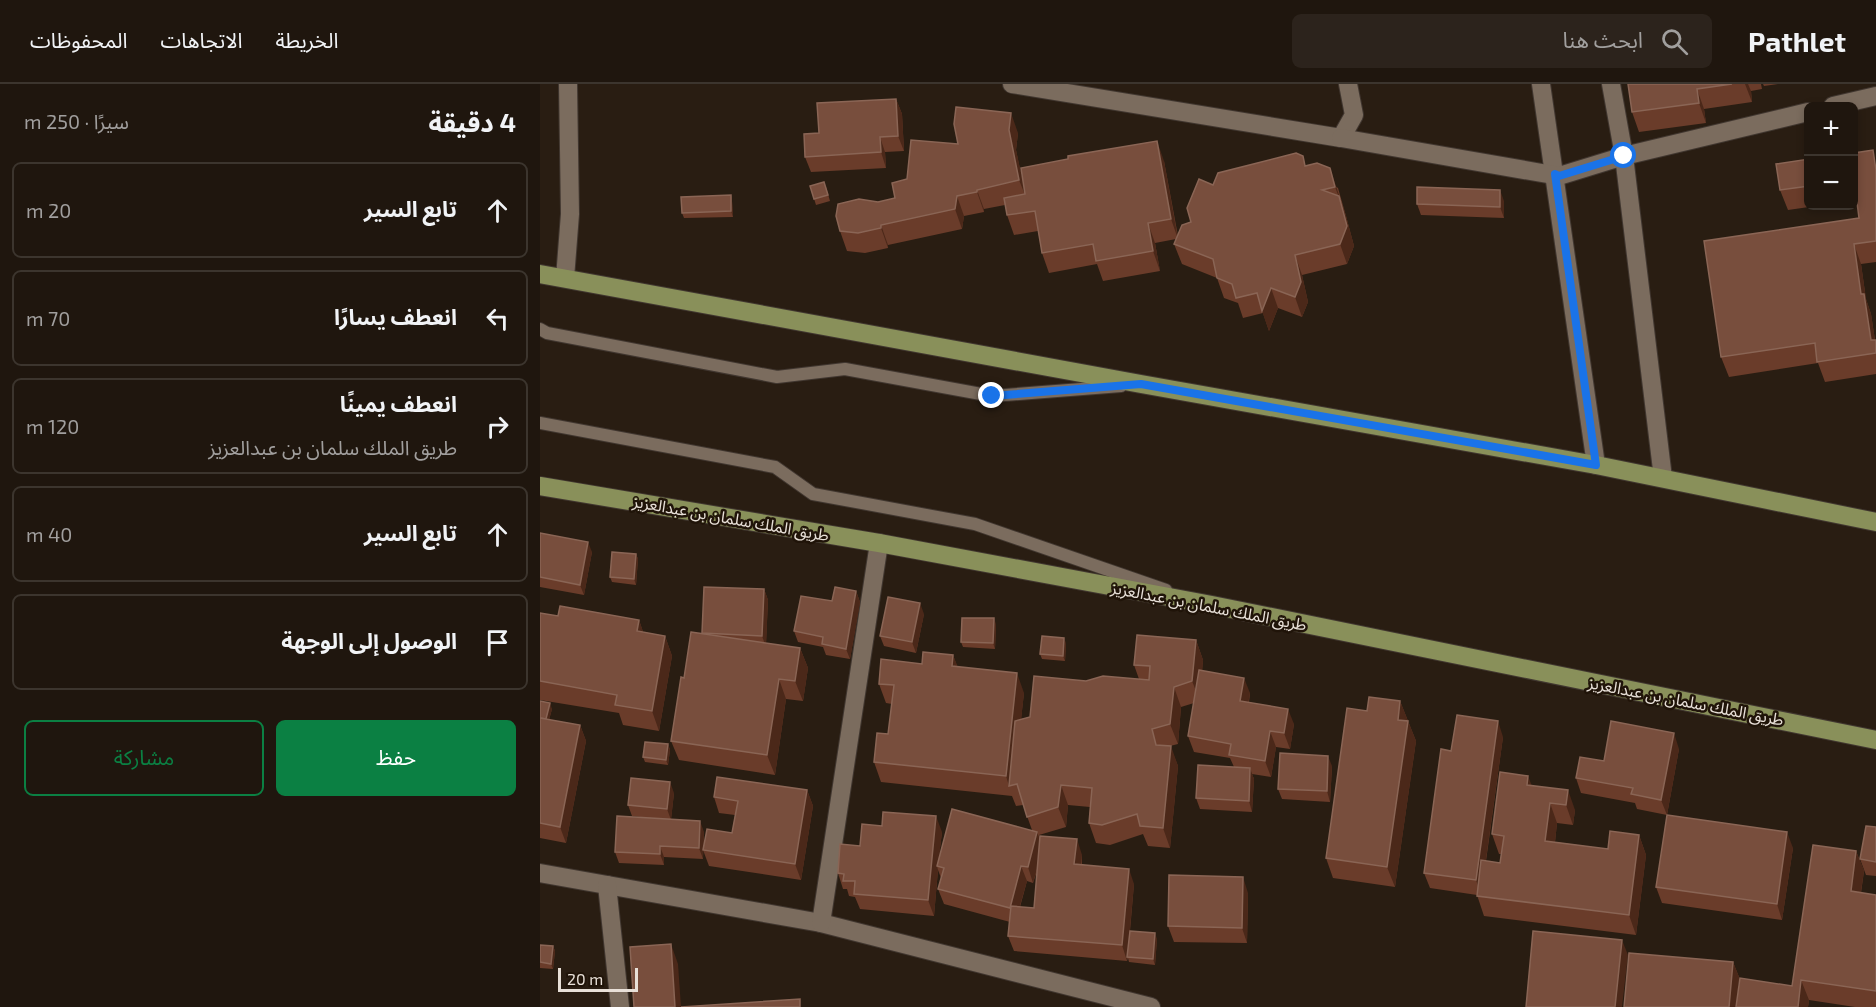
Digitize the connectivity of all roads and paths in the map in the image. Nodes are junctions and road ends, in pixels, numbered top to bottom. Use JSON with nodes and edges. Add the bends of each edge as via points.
{"nodes":[{"id":1,"x":568,"y":84,"type":"edge"},
{"id":2,"x":1012,"y":84,"type":"edge"},
{"id":3,"x":1348,"y":84,"type":"edge"},
{"id":4,"x":1541,"y":84,"type":"edge"},
{"id":5,"x":1611,"y":84,"type":"edge"},
{"id":6,"x":1876,"y":97,"type":"edge"},
{"id":7,"x":1852,"y":102,"type":"edge"},
{"id":8,"x":1804,"y":113,"type":"edge"},
{"id":9,"x":1341,"y":138,"type":"junction"},
{"id":10,"x":1624,"y":156,"type":"junction"},
{"id":11,"x":1555,"y":174,"type":"junction"},
{"id":12,"x":540,"y":274,"type":"edge"},
{"id":13,"x":565,"y":279,"type":"junction"},
{"id":14,"x":540,"y":329,"type":"edge"},
{"id":15,"x":1141,"y":384,"type":"junction"},
{"id":16,"x":540,"y":423,"type":"edge"},
{"id":17,"x":1596,"y":465,"type":"junction"},
{"id":18,"x":1663,"y":478,"type":"junction"},
{"id":19,"x":540,"y":486,"type":"edge"},
{"id":20,"x":1876,"y":522,"type":"edge"},
{"id":21,"x":879,"y":543,"type":"junction"},
{"id":22,"x":1212,"y":605,"type":"junction"},
{"id":23,"x":1876,"y":740,"type":"edge"},
{"id":24,"x":540,"y":873,"type":"edge"},
{"id":25,"x":607,"y":885,"type":"junction"},
{"id":26,"x":821,"y":923,"type":"junction"},
{"id":27,"x":620,"y":1007,"type":"edge"},
{"id":28,"x":1151,"y":1007,"type":"edge"}],
"edges":[{"from":1,"to":13,"type":"street","via":[[570,214]]},
{"from":2,"to":9,"type":"street"},
{"from":3,"to":9,"type":"street","via":[[1354,115]]},
{"from":4,"to":11,"type":"street"},
{"from":5,"to":10,"type":"street"},
{"from":6,"to":7,"type":"street"},
{"from":8,"to":10,"type":"street"},
{"from":9,"to":11,"type":"street"},
{"from":10,"to":11,"type":"street"},
{"from":10,"to":18,"type":"street"},
{"from":11,"to":17,"type":"street"},
{"from":12,"to":13,"type":"main road"},
{"from":13,"to":15,"type":"main road"},
{"from":14,"to":15,"type":"lane","via":[[777,377],[845,369],[992,396]]},
{"from":15,"to":17,"type":"main road"},
{"from":16,"to":22,"type":"lane","via":[[775,467],[813,494],[975,524]]},
{"from":17,"to":18,"type":"main road"},
{"from":18,"to":20,"type":"main road"},
{"from":19,"to":21,"type":"main road","name":"طريق الملك سلمان بن عبدالعزيز"},
{"from":21,"to":22,"type":"main road","name":"طريق الملك سلمان بن عبدالعزيز"},
{"from":21,"to":26,"type":"street"},
{"from":22,"to":23,"type":"main road","name":"طريق الملك سلمان بن عبدالعزيز"},
{"from":24,"to":25,"type":"street"},
{"from":25,"to":26,"type":"street"},
{"from":25,"to":27,"type":"street"},
{"from":26,"to":28,"type":"street"}]}
